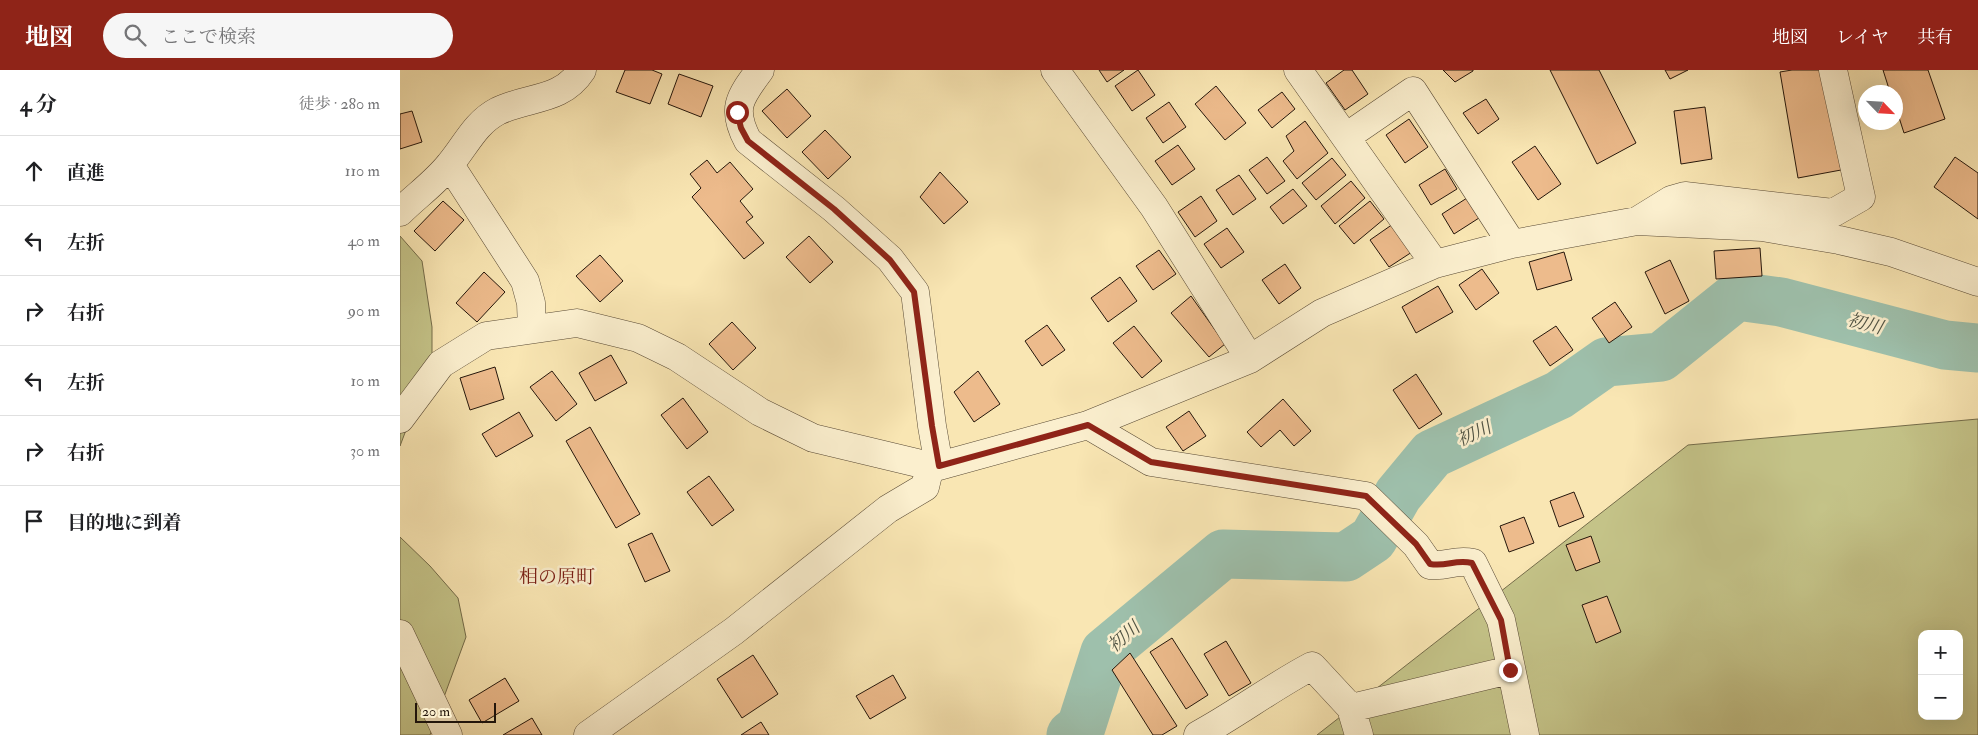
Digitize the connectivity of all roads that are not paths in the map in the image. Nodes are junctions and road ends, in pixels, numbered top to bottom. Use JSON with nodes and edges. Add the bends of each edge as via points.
{"nodes":[{"id":1,"x":582,"y":70,"type":"edge"},
{"id":2,"x":760,"y":70,"type":"edge"},
{"id":3,"x":1055,"y":70,"type":"edge"},
{"id":4,"x":1298,"y":70,"type":"edge"},
{"id":5,"x":1833,"y":70,"type":"edge"},
{"id":6,"x":1346,"y":137,"type":"junction"},
{"id":7,"x":450,"y":165,"type":"junction"},
{"id":8,"x":400,"y":212,"type":"edge"},
{"id":9,"x":1637,"y":221,"type":"junction"},
{"id":10,"x":1512,"y":244,"type":"junction"},
{"id":11,"x":1435,"y":264,"type":"junction"},
{"id":12,"x":1978,"y":282,"type":"edge"},
{"id":13,"x":532,"y":329,"type":"junction"},
{"id":14,"x":1250,"y":359,"type":"junction"},
{"id":15,"x":400,"y":419,"type":"edge"},
{"id":16,"x":1088,"y":425,"type":"junction"},
{"id":17,"x":934,"y":466,"type":"junction"},
{"id":18,"x":400,"y":634,"type":"edge"},
{"id":19,"x":1510,"y":670,"type":"junction"},
{"id":20,"x":1351,"y":708,"type":"junction"},
{"id":21,"x":448,"y":735,"type":"edge"},
{"id":22,"x":588,"y":735,"type":"edge"},
{"id":23,"x":1198,"y":735,"type":"edge"},
{"id":24,"x":1359,"y":735,"type":"edge"},
{"id":25,"x":1526,"y":735,"type":"edge"}],
"edges":[{"from":1,"to":7,"type":"street","via":[[574,81],[557,93],[498,111],[474,130]]},
{"from":2,"to":17,"type":"street","via":[[743,94],[737,112],[748,141],[834,209],[890,260],[914,292],[932,426]]},
{"from":3,"to":14,"type":"street","via":[[1154,207]]},
{"from":4,"to":6,"type":"street"},
{"from":5,"to":9,"type":"street","via":[[1861,197],[1833,213],[1685,196],[1671,200]]},
{"from":6,"to":10,"type":"street","via":[[1414,91]]},
{"from":6,"to":11,"type":"street"},
{"from":7,"to":8,"type":"street"},
{"from":7,"to":13,"type":"street","via":[[525,282],[531,303]]},
{"from":9,"to":10,"type":"street"},
{"from":9,"to":12,"type":"street","via":[[1762,227],[1830,239],[1891,252]]},
{"from":10,"to":11,"type":"street"},
{"from":11,"to":14,"type":"street","via":[[1322,313]]},
{"from":13,"to":15,"type":"street","via":[[486,336],[441,364]]},
{"from":13,"to":17,"type":"street","via":[[577,323],[638,338],[677,357],[760,412],[813,438]]},
{"from":14,"to":16,"type":"street"},
{"from":16,"to":17,"type":"street"},
{"from":16,"to":19,"type":"street","via":[[1151,462],[1366,496],[1416,544],[1430,564],[1440,566],[1460,560],[1472,563],[1501,620]]},
{"from":17,"to":22,"type":"street","via":[[925,486],[888,509],[734,631]]},
{"from":18,"to":21,"type":"street"},
{"from":19,"to":20,"type":"street"},
{"from":19,"to":25,"type":"street"},
{"from":20,"to":23,"type":"street","via":[[1312,666]]},
{"from":20,"to":24,"type":"street"}]}
